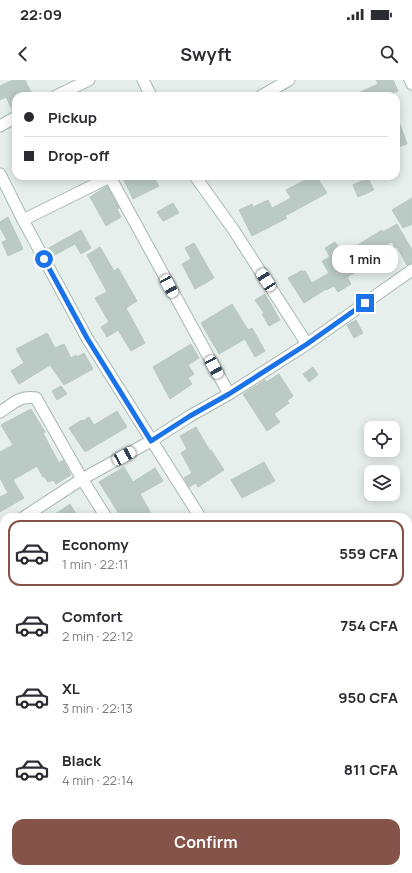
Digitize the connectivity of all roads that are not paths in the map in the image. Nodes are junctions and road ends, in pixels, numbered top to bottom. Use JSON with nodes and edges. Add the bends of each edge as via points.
{"nodes":[{"id":1,"x":89,"y":80,"type":"edge"},
{"id":2,"x":143,"y":80,"type":"edge"},
{"id":3,"x":290,"y":80,"type":"edge"},
{"id":4,"x":410,"y":80,"type":"edge"},
{"id":5,"x":412,"y":84,"type":"edge"},
{"id":6,"x":64,"y":92,"type":"edge"},
{"id":7,"x":149,"y":92,"type":"edge"},
{"id":8,"x":268,"y":92,"type":"edge"},
{"id":9,"x":12,"y":119,"type":"edge"},
{"id":10,"x":0,"y":126,"type":"edge"},
{"id":11,"x":0,"y":174,"type":"edge"},
{"id":12,"x":105,"y":180,"type":"edge"},
{"id":13,"x":113,"y":180,"type":"edge"},
{"id":14,"x":198,"y":180,"type":"edge"},
{"id":15,"x":23,"y":220,"type":"junction"},
{"id":16,"x":412,"y":270,"type":"edge"},
{"id":17,"x":307,"y":344,"type":"junction"},
{"id":18,"x":229,"y":394,"type":"junction"},
{"id":19,"x":1,"y":408,"type":"edge"},
{"id":20,"x":151,"y":441,"type":"junction"},
{"id":21,"x":82,"y":479,"type":"junction"},
{"id":22,"x":30,"y":513,"type":"edge"},
{"id":23,"x":103,"y":513,"type":"edge"},
{"id":24,"x":197,"y":513,"type":"edge"}],
"edges":[{"from":1,"to":6,"type":"street"},
{"from":2,"to":7,"type":"street"},
{"from":3,"to":8,"type":"street"},
{"from":4,"to":5,"type":"street"},
{"from":9,"to":10,"type":"street"},
{"from":11,"to":15,"type":"street"},
{"from":12,"to":15,"type":"street"},
{"from":13,"to":18,"type":"street"},
{"from":14,"to":17,"type":"street","via":[[233,229]]},
{"from":15,"to":20,"type":"street","via":[[87,338]]},
{"from":16,"to":17,"type":"street"},
{"from":17,"to":18,"type":"street"},
{"from":18,"to":20,"type":"street"},
{"from":19,"to":21,"type":"street","via":[[27,396],[36,398]]},
{"from":20,"to":21,"type":"street"},
{"from":20,"to":24,"type":"street"},
{"from":21,"to":22,"type":"street"},
{"from":21,"to":23,"type":"street"}]}
